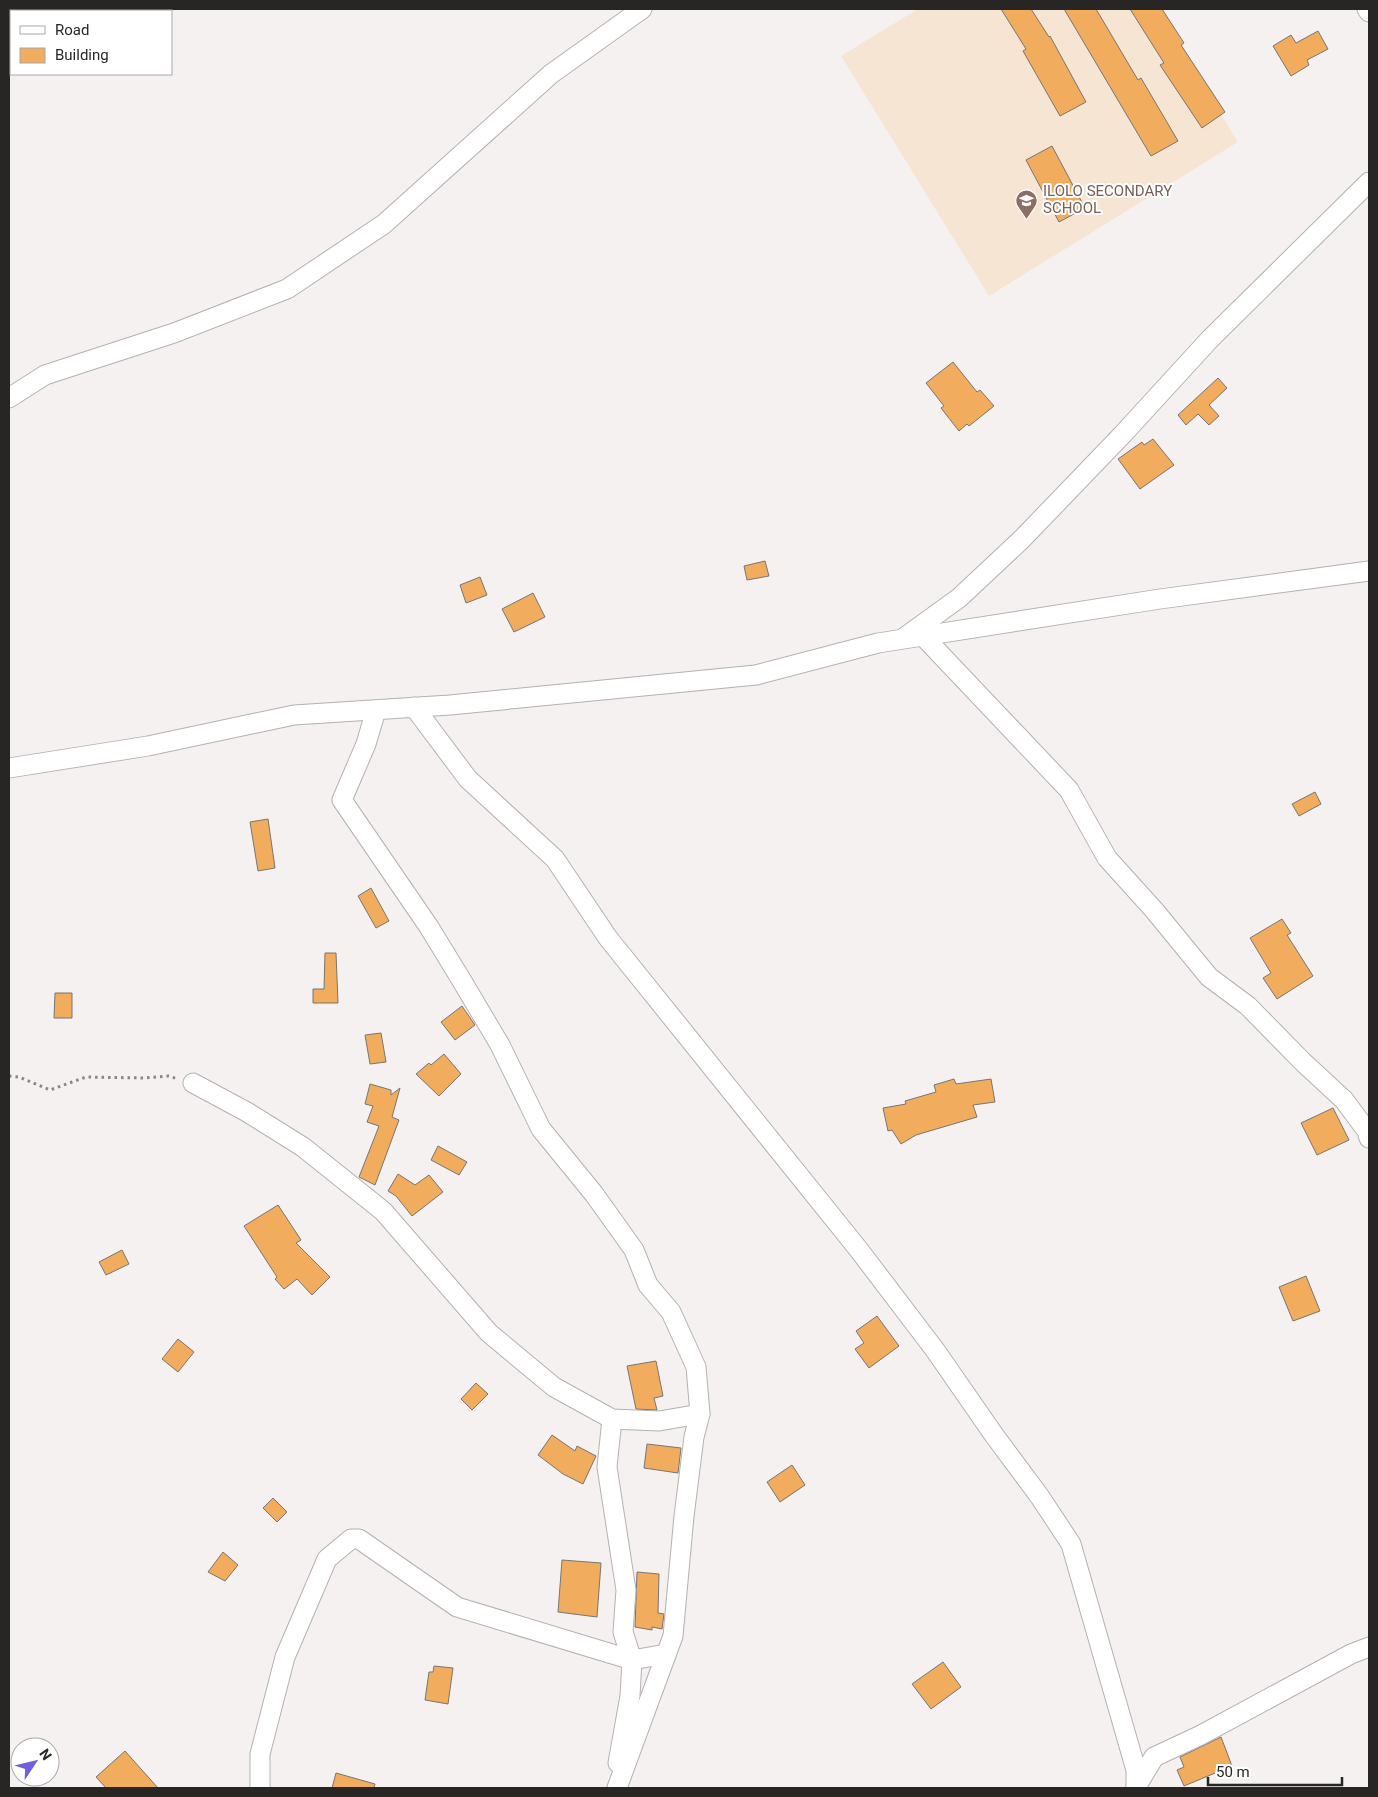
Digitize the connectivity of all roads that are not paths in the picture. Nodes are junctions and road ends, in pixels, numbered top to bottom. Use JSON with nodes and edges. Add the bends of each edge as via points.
{"nodes":[{"id":1,"x":642,"y":9,"type":"edge"},
{"id":2,"x":1368,"y":9,"type":"edge"},
{"id":3,"x":1369,"y":12,"type":"edge"},
{"id":4,"x":1369,"y":182,"type":"edge"},
{"id":5,"x":9,"y":398,"type":"edge"},
{"id":6,"x":1369,"y":571,"type":"edge"},
{"id":7,"x":923,"y":636,"type":"junction"},
{"id":8,"x":902,"y":639,"type":"junction"},
{"id":9,"x":414,"y":707,"type":"junction"},
{"id":10,"x":376,"y":710,"type":"junction"},
{"id":11,"x":9,"y":768,"type":"edge"},
{"id":12,"x":193,"y":1083,"type":"road end"},
{"id":13,"x":1369,"y":1138,"type":"edge"},
{"id":14,"x":700,"y":1414,"type":"junction"},
{"id":15,"x":612,"y":1419,"type":"junction"},
{"id":16,"x":1369,"y":1647,"type":"edge"},
{"id":17,"x":666,"y":1654,"type":"junction"},
{"id":18,"x":632,"y":1660,"type":"junction"},
{"id":19,"x":260,"y":1788,"type":"edge"},
{"id":20,"x":617,"y":1788,"type":"edge"},
{"id":21,"x":1136,"y":1788,"type":"edge"}],
"edges":[{"from":1,"to":5,"type":"street","via":[[552,74],[384,224],[287,289],[174,334],[45,374]]},
{"from":2,"to":3,"type":"street"},
{"from":4,"to":8,"type":"street","via":[[1210,339],[1022,539],[959,598]]},
{"from":6,"to":7,"type":"street"},
{"from":7,"to":8,"type":"street"},
{"from":7,"to":13,"type":"street","via":[[1069,790],[1107,858],[1210,977],[1248,1006],[1344,1100]]},
{"from":8,"to":9,"type":"street","via":[[756,675]]},
{"from":9,"to":10,"type":"street"},
{"from":9,"to":21,"type":"street","via":[[468,779],[555,859],[608,938],[860,1250],[1040,1497],[1071,1544],[1136,1770]]},
{"from":10,"to":11,"type":"street","via":[[294,715],[148,746]]},
{"from":10,"to":14,"type":"street","via":[[366,744],[342,800],[424,919],[462,981],[500,1045],[542,1129],[634,1250],[648,1285],[671,1312],[696,1367]]},
{"from":12,"to":15,"type":"street","via":[[247,1112],[303,1148],[383,1211],[489,1333],[554,1387]]},
{"from":14,"to":15,"type":"street","via":[[659,1421]]},
{"from":14,"to":17,"type":"street","via":[[684,1516],[673,1636]]},
{"from":15,"to":18,"type":"street","via":[[607,1467],[626,1590],[623,1632]]},
{"from":16,"to":21,"type":"street","via":[[1154,1757]]},
{"from":17,"to":18,"type":"street"},
{"from":17,"to":20,"type":"street"},
{"from":18,"to":19,"type":"street","via":[[457,1607],[359,1539],[351,1539],[327,1558],[285,1657],[260,1754]]},
{"from":18,"to":20,"type":"street"}]}
